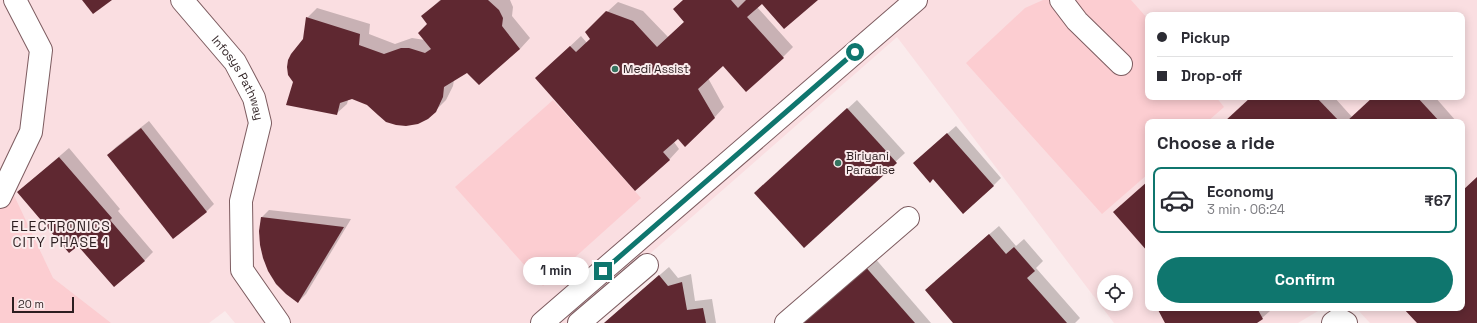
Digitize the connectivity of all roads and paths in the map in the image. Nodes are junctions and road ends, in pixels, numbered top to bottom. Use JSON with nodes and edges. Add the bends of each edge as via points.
{"nodes":[{"id":1,"x":15,"y":0,"type":"edge"},
{"id":2,"x":182,"y":0,"type":"edge"},
{"id":3,"x":916,"y":0,"type":"edge"},
{"id":4,"x":1061,"y":0,"type":"edge"},
{"id":5,"x":1121,"y":64,"type":"dead end"},
{"id":6,"x":0,"y":196,"type":"edge"},
{"id":7,"x":908,"y":218,"type":"dead end"},
{"id":8,"x":647,"y":265,"type":"dead end"},
{"id":9,"x":280,"y":323,"type":"edge"},
{"id":10,"x":542,"y":323,"type":"edge"},
{"id":11,"x":579,"y":323,"type":"edge"},
{"id":12,"x":786,"y":323,"type":"edge"},
{"id":13,"x":1333,"y":323,"type":"edge"},
{"id":14,"x":1346,"y":323,"type":"edge"}],
"edges":[{"from":1,"to":6,"type":"street","via":[[41,50],[31,132]]},
{"from":2,"to":9,"type":"street","name":"Infosys Pathway","via":[[235,62],[254,98],[260,123],[241,201],[242,270]]},
{"from":3,"to":10,"type":"street"},
{"from":4,"to":5,"type":"street","via":[[1077,21]]},
{"from":7,"to":12,"type":"street"},
{"from":8,"to":11,"type":"street"},
{"from":13,"to":14,"type":"street","via":[[1339,319]]}]}
